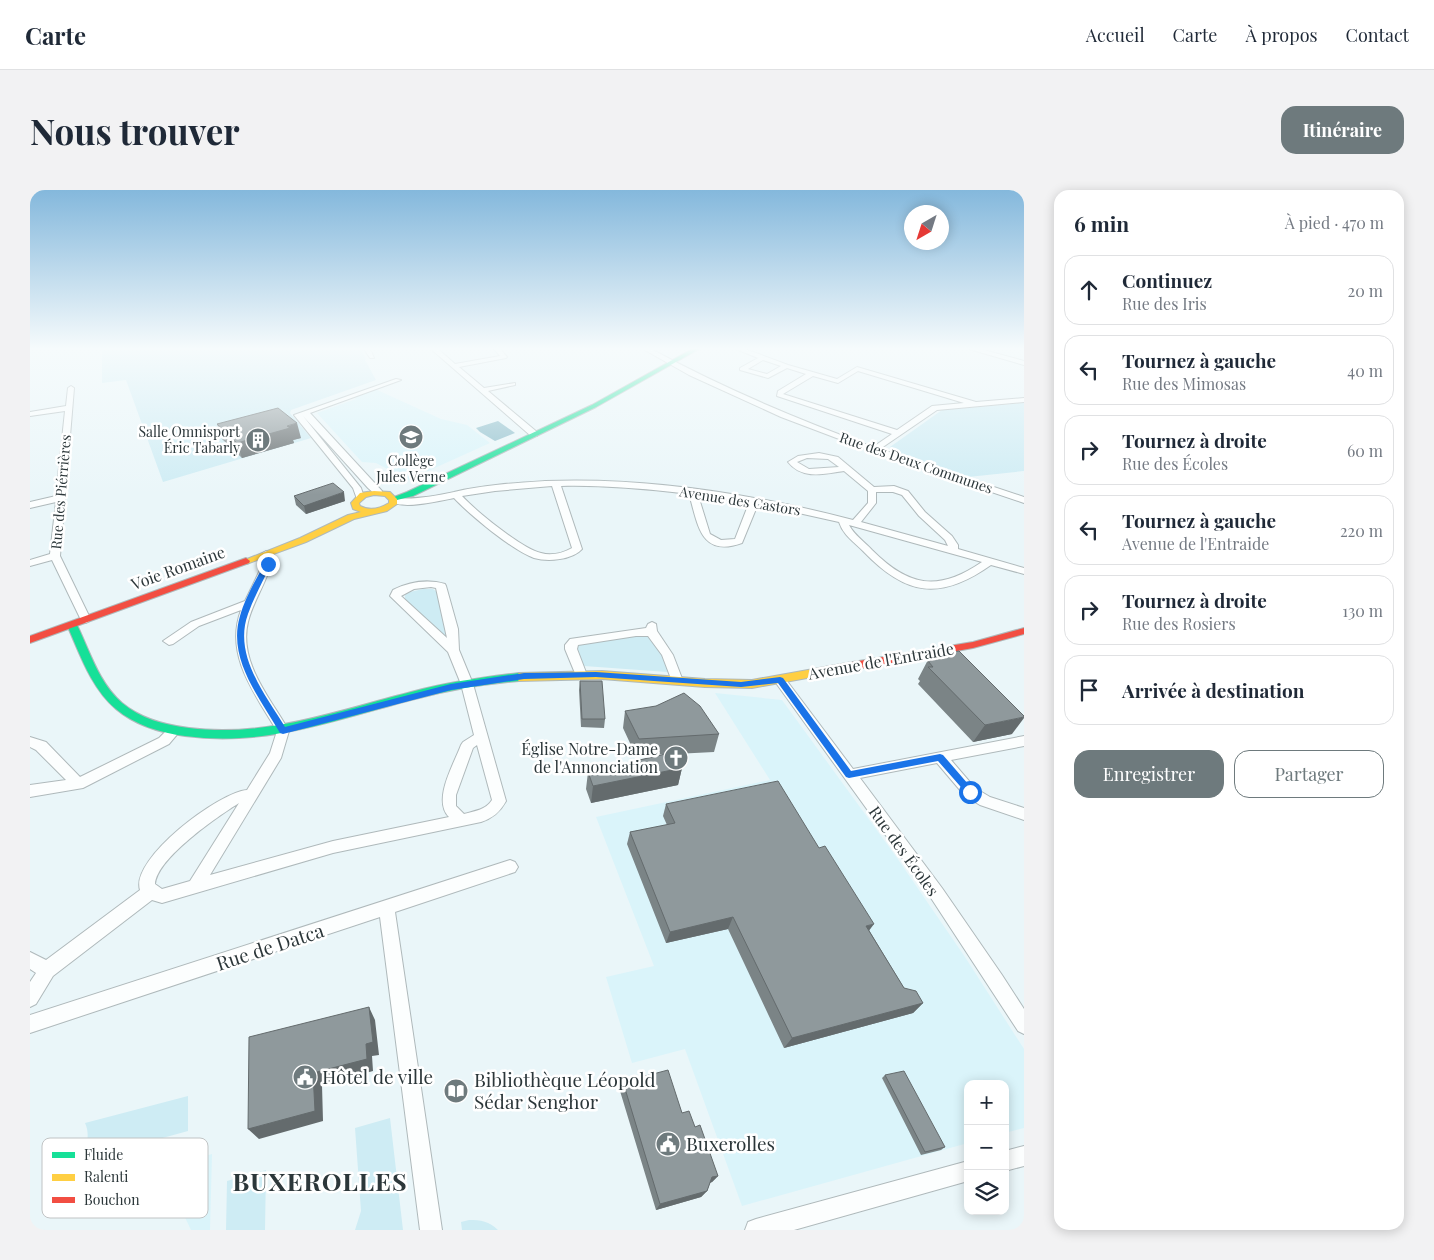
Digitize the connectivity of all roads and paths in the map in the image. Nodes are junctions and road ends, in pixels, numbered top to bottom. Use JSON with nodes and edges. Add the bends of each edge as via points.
{"nodes":[{"id":1,"x":70,"y":398,"type":"edge"},
{"id":2,"x":345,"y":398,"type":"edge"},
{"id":3,"x":491,"y":398,"type":"edge"},
{"id":4,"x":609,"y":398,"type":"edge"},
{"id":5,"x":743,"y":398,"type":"edge"},
{"id":6,"x":787,"y":398,"type":"edge"},
{"id":7,"x":952,"y":398,"type":"edge"},
{"id":8,"x":1024,"y":400,"type":"edge"},
{"id":9,"x":974,"y":404,"type":"junction"},
{"id":10,"x":69,"y":408,"type":"junction"},
{"id":11,"x":308,"y":410,"type":"junction"},
{"id":12,"x":30,"y":414,"type":"edge"},
{"id":13,"x":898,"y":433,"type":"junction"},
{"id":14,"x":534,"y":434,"type":"junction"},
{"id":15,"x":875,"y":449,"type":"junction"},
{"id":16,"x":472,"y":463,"type":"junction"},
{"id":17,"x":846,"y":468,"type":"junction"},
{"id":18,"x":556,"y":484,"type":"junction"},
{"id":19,"x":428,"y":486,"type":"junction"},
{"id":20,"x":872,"y":490,"type":"junction"},
{"id":21,"x":692,"y":492,"type":"junction"},
{"id":22,"x":452,"y":495,"type":"junction"},
{"id":23,"x":388,"y":497,"type":"junction"},
{"id":24,"x":60,"y":498,"type":"junction"},
{"id":25,"x":430,"y":499,"type":"junction"},
{"id":26,"x":358,"y":500,"type":"junction"},
{"id":27,"x":1024,"y":500,"type":"edge"},
{"id":28,"x":754,"y":502,"type":"junction"},
{"id":29,"x":30,"y":505,"type":"edge"},
{"id":30,"x":385,"y":510,"type":"junction"},
{"id":31,"x":371,"y":512,"type":"junction"},
{"id":32,"x":844,"y":520,"type":"junction"},
{"id":33,"x":856,"y":523,"type":"junction"},
{"id":34,"x":336,"y":524,"type":"junction"},
{"id":35,"x":953,"y":551,"type":"junction"},
{"id":36,"x":266,"y":554,"type":"junction"},
{"id":37,"x":55,"y":556,"type":"junction"},
{"id":38,"x":989,"y":562,"type":"junction"},
{"id":39,"x":30,"y":563,"type":"edge"},
{"id":40,"x":1024,"y":571,"type":"edge"},
{"id":41,"x":248,"y":604,"type":"junction"},
{"id":42,"x":86,"y":620,"type":"junction"},
{"id":43,"x":72,"y":625,"type":"junction"},
{"id":44,"x":1024,"y":631,"type":"edge"},
{"id":45,"x":30,"y":640,"type":"edge"},
{"id":46,"x":169,"y":642,"type":"dead end"},
{"id":47,"x":453,"y":650,"type":"junction"},
{"id":48,"x":582,"y":675,"type":"junction"},
{"id":49,"x":780,"y":680,"type":"junction"},
{"id":50,"x":677,"y":681,"type":"junction"},
{"id":51,"x":467,"y":684,"type":"junction"},
{"id":52,"x":174,"y":731,"type":"junction"},
{"id":53,"x":283,"y":731,"type":"junction"},
{"id":54,"x":482,"y":736,"type":"junction"},
{"id":55,"x":1024,"y":741,"type":"edge"},
{"id":56,"x":30,"y":742,"type":"edge"},
{"id":57,"x":940,"y":757,"type":"junction"},
{"id":58,"x":849,"y":775,"type":"junction"},
{"id":59,"x":78,"y":784,"type":"junction"},
{"id":60,"x":30,"y":791,"type":"edge"},
{"id":61,"x":251,"y":795,"type":"junction"},
{"id":62,"x":1024,"y":814,"type":"edge"},
{"id":63,"x":462,"y":820,"type":"junction"},
{"id":64,"x":510,"y":867,"type":"dead end"},
{"id":65,"x":196,"y":886,"type":"junction"},
{"id":66,"x":151,"y":891,"type":"junction"},
{"id":67,"x":387,"y":908,"type":"junction"},
{"id":68,"x":30,"y":960,"type":"edge"},
{"id":69,"x":47,"y":970,"type":"junction"},
{"id":70,"x":30,"y":998,"type":"edge"},
{"id":71,"x":30,"y":1024,"type":"edge"},
{"id":72,"x":1024,"y":1025,"type":"edge"},
{"id":73,"x":1024,"y":1156,"type":"edge"},
{"id":74,"x":1009,"y":1160,"type":"edge"},
{"id":75,"x":964,"y":1172,"type":"edge"},
{"id":76,"x":431,"y":1230,"type":"edge"},
{"id":77,"x":756,"y":1230,"type":"edge"}],
"edges":[{"from":1,"to":10,"type":"street","name":"Rue des Piérrières"},
{"from":2,"to":11,"type":"street"},
{"from":3,"to":14,"type":"street"},
{"from":4,"to":14,"type":"street"},
{"from":5,"to":15,"type":"street","name":"Rue des Deux Communes"},
{"from":6,"to":13,"type":"street"},
{"from":7,"to":9,"type":"street"},
{"from":8,"to":9,"type":"street"},
{"from":9,"to":13,"type":"street","via":[[935,408]]},
{"from":10,"to":12,"type":"street"},
{"from":10,"to":24,"type":"street","name":"Rue des Piérrières"},
{"from":11,"to":23,"type":"street","via":[[306,413],[370,486]]},
{"from":11,"to":26,"type":"street","via":[[298,417],[357,488]]},
{"from":13,"to":15,"type":"street"},
{"from":14,"to":16,"type":"street"},
{"from":15,"to":27,"type":"street","name":"Rue des Deux Communes"},
{"from":16,"to":19,"type":"street"},
{"from":16,"to":23,"type":"street"},
{"from":17,"to":17,"type":"street","via":[[828,456],[798,458],[792,462],[808,472]]},
{"from":17,"to":20,"type":"street"},
{"from":18,"to":21,"type":"street","name":"Avenue des Castors","via":[[607,484]]},
{"from":18,"to":22,"type":"street","name":"Avenue des Castors"},
{"from":18,"to":22,"type":"street","via":[[577,548],[543,557],[532,553]]},
{"from":19,"to":22,"type":"street","name":"Avenue des Castors","via":[[434,494]]},
{"from":19,"to":23,"type":"street"},
{"from":20,"to":33,"type":"street","via":[[872,503]]},
{"from":20,"to":35,"type":"street","via":[[894,489],[905,493],[922,514],[949,538]]},
{"from":21,"to":28,"type":"street","name":"Avenue des Castors"},
{"from":21,"to":28,"type":"street","via":[[706,535],[722,543],[739,541]]},
{"from":22,"to":25,"type":"street","name":"Avenue des Castors"},
{"from":23,"to":25,"type":"street","name":"Avenue des Castors"},
{"from":23,"to":26,"type":"street"},
{"from":23,"to":30,"type":"street","via":[[390,506]]},
{"from":24,"to":29,"type":"street"},
{"from":24,"to":37,"type":"street","name":"Rue des Piérrières"},
{"from":25,"to":30,"type":"street","name":"Avenue des Castors"},
{"from":26,"to":31,"type":"street","via":[[360,510]]},
{"from":26,"to":34,"type":"street","name":"Voie Romaine"},
{"from":28,"to":32,"type":"street","name":"Avenue des Castors"},
{"from":30,"to":31,"type":"street","name":"Voie Romaine"},
{"from":31,"to":34,"type":"street","name":"Voie Romaine"},
{"from":32,"to":33,"type":"street","name":"Avenue des Castors"},
{"from":32,"to":38,"type":"street","via":[[848,530],[886,569],[913,582],[937,586],[950,584]]},
{"from":33,"to":35,"type":"street","name":"Avenue des Castors"},
{"from":34,"to":36,"type":"street","name":"Voie Romaine"},
{"from":35,"to":38,"type":"street","name":"Avenue des Castors"},
{"from":36,"to":41,"type":"street","via":[[268,564]]},
{"from":36,"to":42,"type":"street","name":"Voie Romaine"},
{"from":37,"to":39,"type":"street"},
{"from":37,"to":42,"type":"street","name":"Rue des Piérrières"},
{"from":38,"to":40,"type":"street","name":"Avenue des Castors"},
{"from":41,"to":46,"type":"street","via":[[189,627]]},
{"from":41,"to":53,"type":"street","via":[[241,632],[242,652],[248,672]]},
{"from":42,"to":43,"type":"street","name":"Voie Romaine"},
{"from":43,"to":45,"type":"street","name":"Voie Romaine"},
{"from":43,"to":52,"type":"street","name":"Avenue de l'Entraide","via":[[102,687],[114,702],[132,715]]},
{"from":44,"to":49,"type":"street","name":"Avenue de l'Entraide","via":[[973,645]]},
{"from":47,"to":47,"type":"street","via":[[398,600],[397,592],[434,584],[441,586],[452,629]]},
{"from":47,"to":51,"type":"street"},
{"from":48,"to":50,"type":"street","name":"Avenue de l'Entraide"},
{"from":48,"to":50,"type":"street","via":[[571,649],[574,642],[652,629],[667,654]]},
{"from":48,"to":51,"type":"street","name":"Avenue de l'Entraide","via":[[524,676]]},
{"from":49,"to":50,"type":"street","name":"Avenue de l'Entraide","via":[[741,685]]},
{"from":49,"to":58,"type":"street","name":"Rue des Écoles"},
{"from":51,"to":53,"type":"street","name":"Avenue de l'Entraide"},
{"from":51,"to":54,"type":"street"},
{"from":52,"to":53,"type":"street","name":"Avenue de l'Entraide","via":[[222,737]]},
{"from":52,"to":59,"type":"street","via":[[164,741]]},
{"from":53,"to":61,"type":"street","via":[[276,754]]},
{"from":54,"to":63,"type":"street","via":[[468,745],[449,796],[449,808]]},
{"from":54,"to":63,"type":"street","via":[[498,805],[488,813]]},
{"from":55,"to":57,"type":"street"},
{"from":56,"to":59,"type":"street","via":[[42,746]]},
{"from":57,"to":58,"type":"street"},
{"from":57,"to":62,"type":"street","via":[[970,792],[985,801]]},
{"from":58,"to":72,"type":"street","name":"Rue des Écoles","via":[[993,975]]},
{"from":59,"to":60,"type":"street"},
{"from":61,"to":65,"type":"street"},
{"from":61,"to":66,"type":"street","via":[[233,799],[181,836],[152,868],[147,883]]},
{"from":63,"to":65,"type":"street","via":[[333,847]]},
{"from":64,"to":67,"type":"street","name":"Rue de Datca"},
{"from":65,"to":66,"type":"street","via":[[162,896]]},
{"from":66,"to":69,"type":"street"},
{"from":67,"to":71,"type":"street","name":"Rue de Datca"},
{"from":67,"to":76,"type":"street"},
{"from":68,"to":69,"type":"street"},
{"from":69,"to":70,"type":"street"},
{"from":73,"to":74,"type":"street"},
{"from":75,"to":77,"type":"street"}]}
